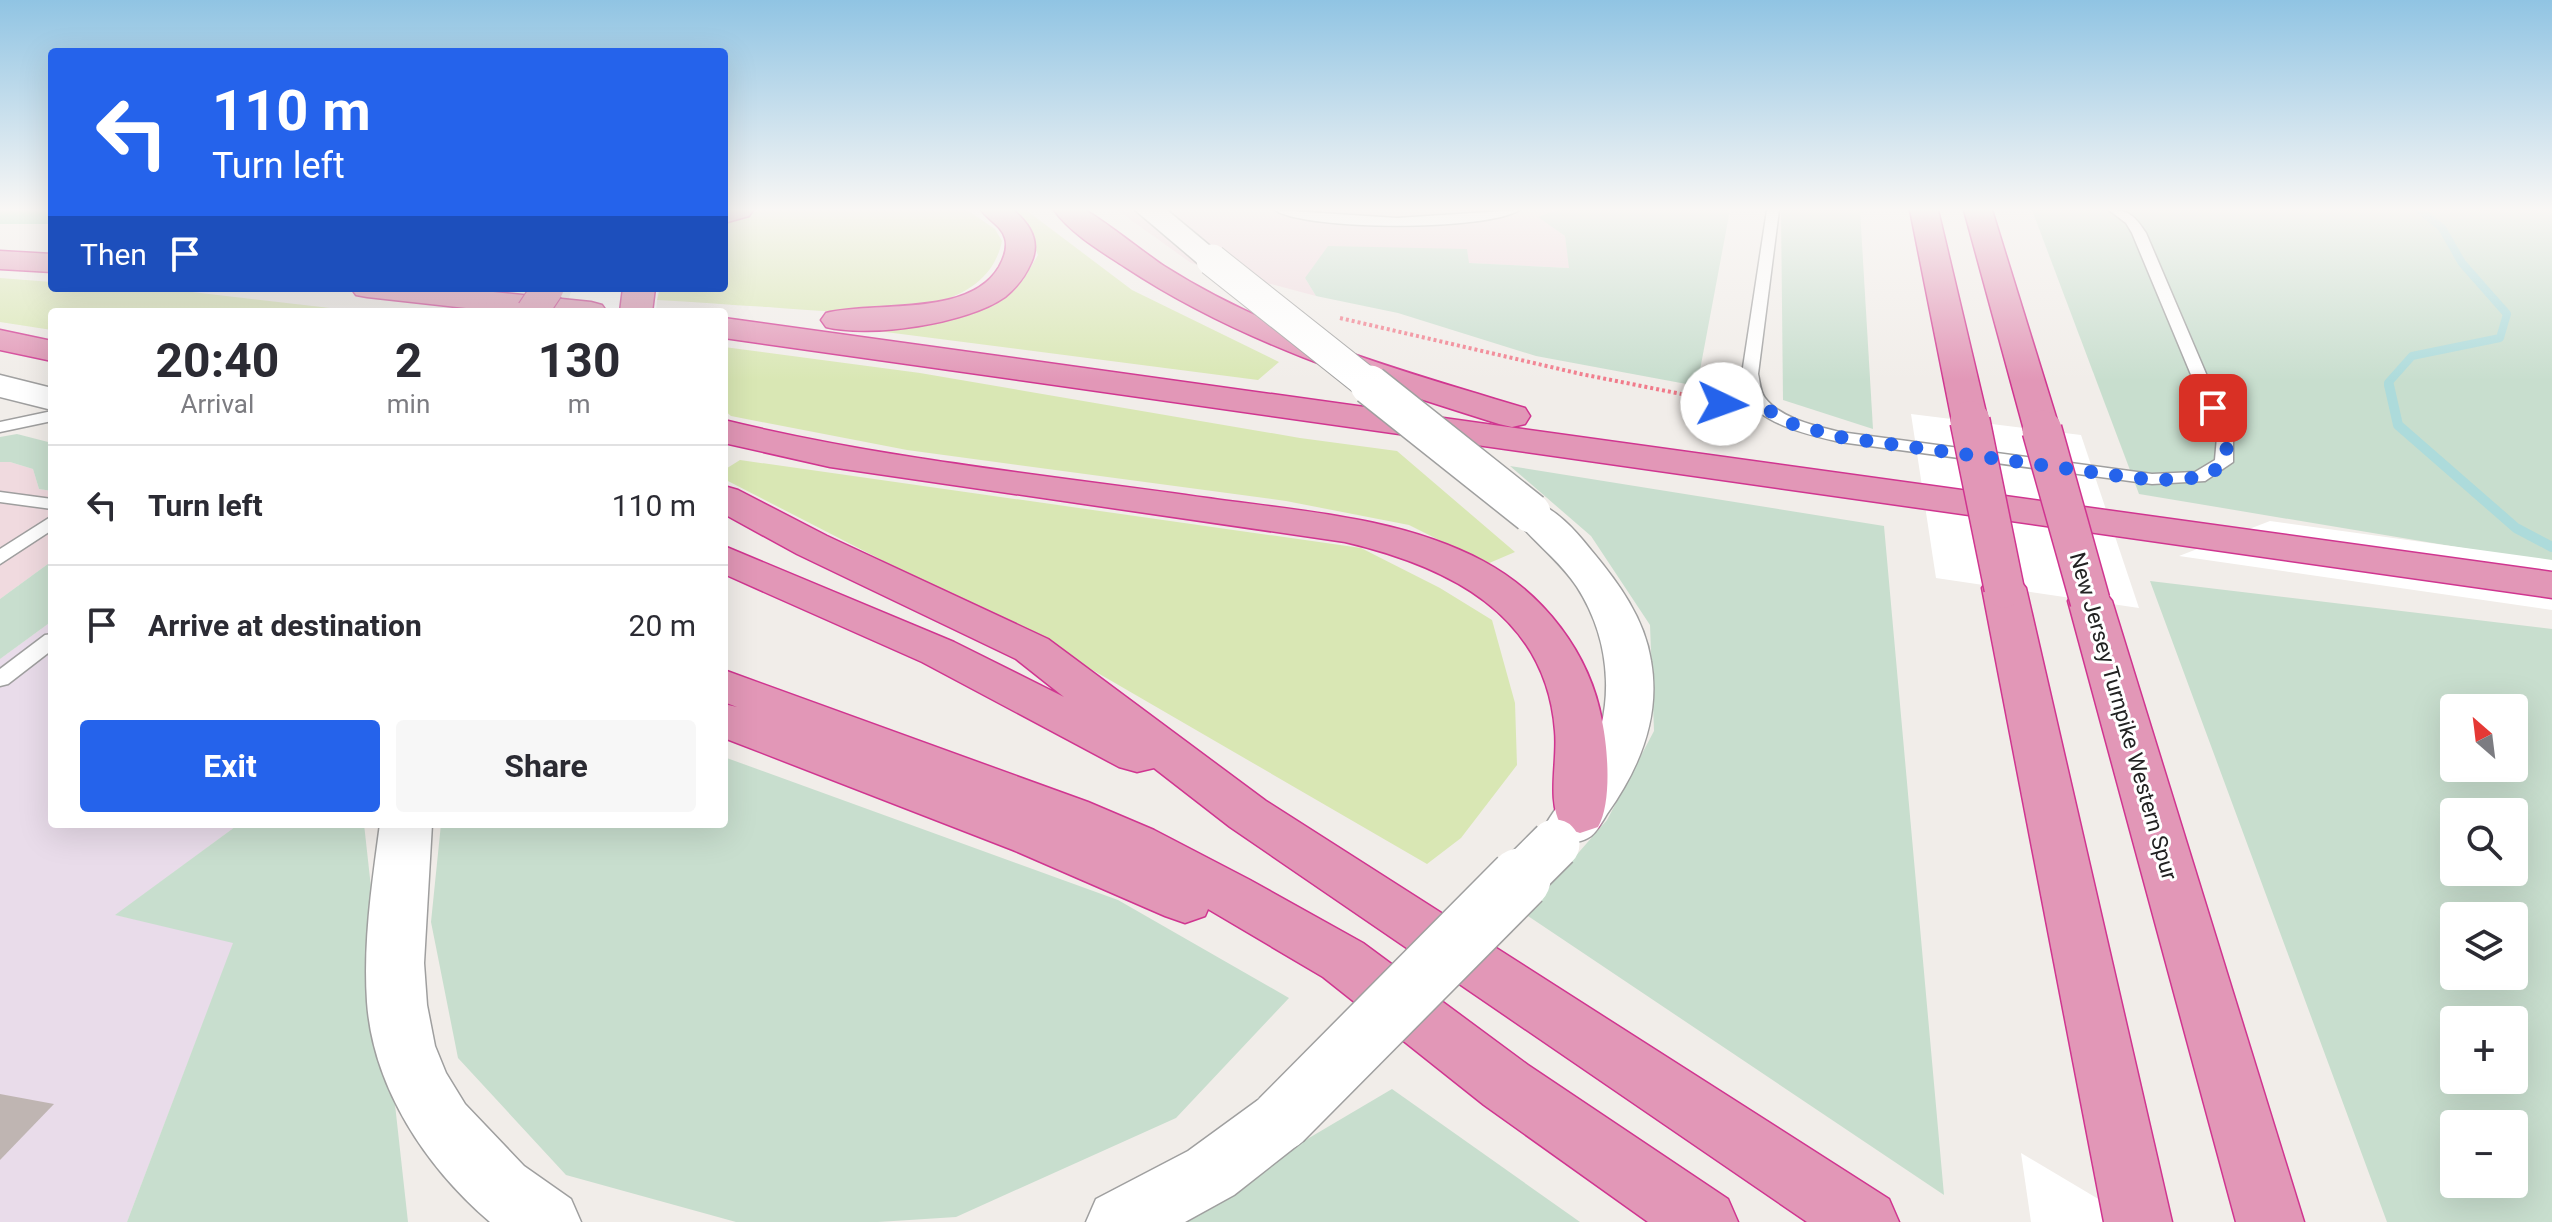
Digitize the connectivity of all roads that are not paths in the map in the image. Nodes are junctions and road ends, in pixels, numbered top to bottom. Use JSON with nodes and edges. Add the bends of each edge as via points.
{"nodes":[{"id":1,"x":1013,"y":267,"type":"edge"},
{"id":2,"x":1141,"y":267,"type":"edge"},
{"id":3,"x":1221,"y":267,"type":"edge"},
{"id":4,"x":1765,"y":267,"type":"edge"},
{"id":5,"x":1936,"y":267,"type":"edge"},
{"id":6,"x":1995,"y":267,"type":"edge"},
{"id":7,"x":2153,"y":267,"type":"edge"},
{"id":8,"x":405,"y":292,"type":"edge"},
{"id":9,"x":555,"y":308,"type":"edge"},
{"id":10,"x":728,"y":320,"type":"edge"},
{"id":11,"x":728,"y":329,"type":"edge"},
{"id":12,"x":0,"y":340,"type":"edge"},
{"id":13,"x":48,"y":350,"type":"edge"},
{"id":14,"x":0,"y":386,"type":"edge"},
{"id":15,"x":48,"y":398,"type":"edge"},
{"id":16,"x":48,"y":417,"type":"edge"},
{"id":17,"x":0,"y":427,"type":"edge"},
{"id":18,"x":728,"y":432,"type":"edge"},
{"id":19,"x":1636,"y":455,"type":"junction"},
{"id":20,"x":0,"y":497,"type":"edge"},
{"id":21,"x":728,"y":500,"type":"edge"},
{"id":22,"x":48,"y":503,"type":"edge"},
{"id":23,"x":48,"y":525,"type":"edge"},
{"id":24,"x":0,"y":558,"type":"edge"},
{"id":25,"x":728,"y":561,"type":"edge"},
{"id":26,"x":2552,"y":585,"type":"edge"},
{"id":27,"x":48,"y":643,"type":"edge"},
{"id":28,"x":0,"y":679,"type":"edge"},
{"id":29,"x":728,"y":686,"type":"edge"},
{"id":30,"x":728,"y":722,"type":"edge"},
{"id":31,"x":1248,"y":814,"type":"junction"},
{"id":32,"x":406,"y":828,"type":"edge"},
{"id":33,"x":1567,"y":829,"type":"junction"},
{"id":34,"x":1506,"y":1085,"type":"junction"},
{"id":35,"x":547,"y":1222,"type":"edge"},
{"id":36,"x":1120,"y":1222,"type":"edge"},
{"id":37,"x":1704,"y":1222,"type":"edge"},
{"id":38,"x":1865,"y":1222,"type":"edge"},
{"id":39,"x":2138,"y":1222,"type":"edge"},
{"id":40,"x":2270,"y":1222,"type":"edge"}],
"edges":[{"from":1,"to":10,"type":"highway","via":[[998,285],[957,306],[921,316]]},
{"from":2,"to":19,"type":"highway","via":[[1245,324],[1340,363]]},
{"from":3,"to":33,"type":"street","bridge":true,"via":[[1531,513],[1595,577],[1618,620],[1630,667],[1629,715],[1615,760]]},
{"from":4,"to":7,"type":"lane","via":[[1751,390],[1761,406],[1793,424],[1848,438],[2134,478],[2185,479],[2210,473],[2224,462],[2225,437]]},
{"from":5,"to":39,"type":"highway","bridge":true},
{"from":6,"to":40,"type":"highway","name":"New Jersey Turnpike Western Spur","bridge":true},
{"from":8,"to":9,"type":"highway"},
{"from":11,"to":19,"type":"highway"},
{"from":12,"to":13,"type":"highway"},
{"from":14,"to":15,"type":"street"},
{"from":16,"to":17,"type":"lane"},
{"from":18,"to":33,"type":"highway","via":[[830,456],[1345,530],[1456,563],[1511,598],[1541,631],[1569,685],[1580,733]]},
{"from":19,"to":26,"type":"highway"},
{"from":20,"to":22,"type":"lane"},
{"from":21,"to":31,"type":"highway","via":[[1032,649]]},
{"from":23,"to":24,"type":"lane"},
{"from":25,"to":31,"type":"highway","via":[[938,652]]},
{"from":27,"to":28,"type":"lane"},
{"from":29,"to":34,"type":"highway","via":[[1009,790],[1135,844],[1343,960]]},
{"from":30,"to":34,"type":"highway","via":[[1160,890],[1268,945]]},
{"from":31,"to":38,"type":"highway"},
{"from":32,"to":35,"type":"street","via":[[393,977],[405,1052],[418,1087],[468,1156]]},
{"from":33,"to":36,"type":"street","bridge":true,"via":[[1281,1120],[1211,1173]]},
{"from":34,"to":37,"type":"highway"}]}
